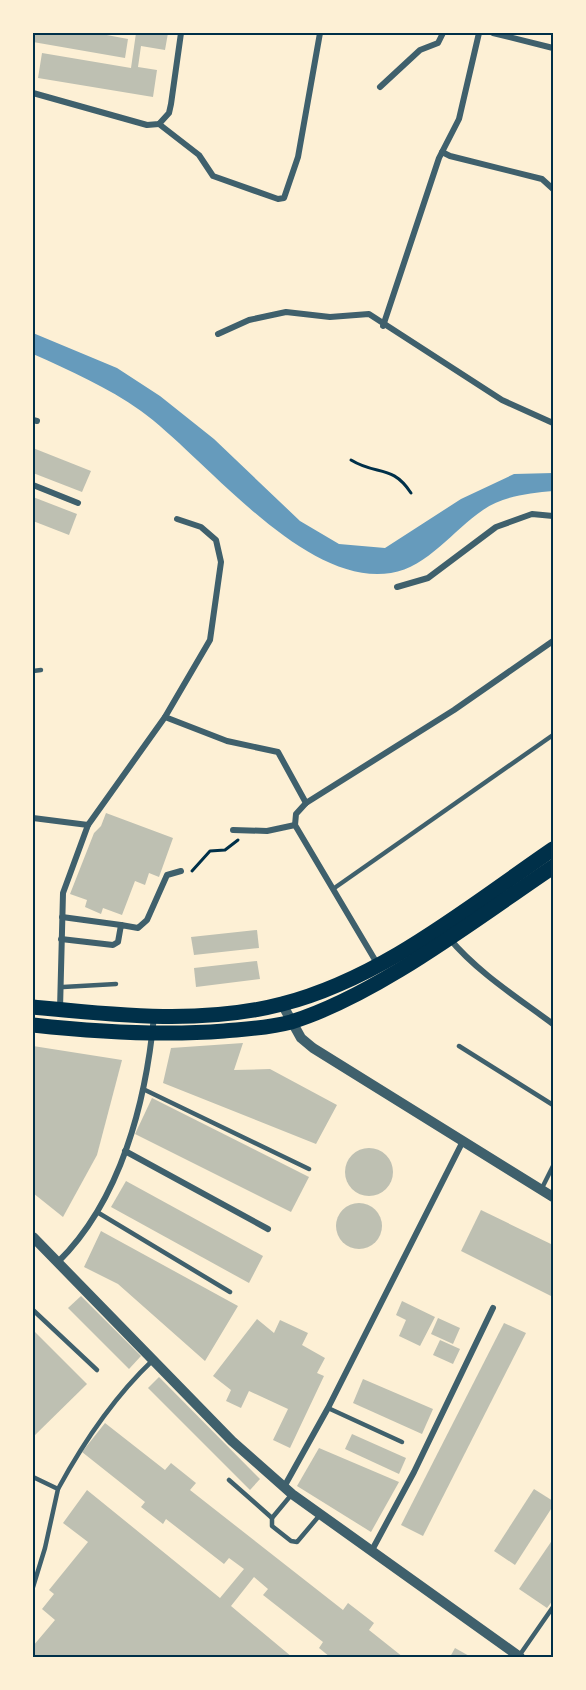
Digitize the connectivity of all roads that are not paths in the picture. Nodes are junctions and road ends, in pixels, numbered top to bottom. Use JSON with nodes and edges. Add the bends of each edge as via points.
{"nodes":[{"id":1,"x":181,"y":33,"type":"edge"},
{"id":2,"x":320,"y":33,"type":"edge"},
{"id":3,"x":442,"y":33,"type":"edge"},
{"id":4,"x":479,"y":33,"type":"edge"},
{"id":5,"x":493,"y":33,"type":"edge"},
{"id":6,"x":553,"y":48,"type":"edge"},
{"id":7,"x":380,"y":87,"type":"dead end"},
{"id":8,"x":33,"y":93,"type":"edge"},
{"id":9,"x":159,"y":124,"type":"junction"},
{"id":10,"x":442,"y":152,"type":"junction"},
{"id":11,"x":553,"y":189,"type":"edge"},
{"id":12,"x":383,"y":326,"type":"junction"},
{"id":13,"x":218,"y":334,"type":"dead end"},
{"id":14,"x":553,"y":423,"type":"edge"},
{"id":15,"x":33,"y":485,"type":"edge"},
{"id":16,"x":78,"y":503,"type":"dead end"},
{"id":17,"x":553,"y":516,"type":"edge"},
{"id":18,"x":177,"y":519,"type":"dead end"},
{"id":19,"x":397,"y":587,"type":"dead end"},
{"id":20,"x":553,"y":641,"type":"edge"},
{"id":21,"x":41,"y":670,"type":"dead end"},
{"id":22,"x":33,"y":671,"type":"edge"},
{"id":23,"x":165,"y":717,"type":"junction"},
{"id":24,"x":553,"y":735,"type":"edge"},
{"id":25,"x":306,"y":804,"type":"junction"},
{"id":26,"x":33,"y":818,"type":"edge"},
{"id":27,"x":88,"y":825,"type":"junction"},
{"id":28,"x":295,"y":825,"type":"junction"},
{"id":29,"x":233,"y":830,"type":"dead end"},
{"id":30,"x":553,"y":849,"type":"edge"},
{"id":31,"x":553,"y":867,"type":"edge"},
{"id":32,"x":181,"y":871,"type":"road end"},
{"id":33,"x":333,"y":889,"type":"junction"},
{"id":34,"x":62,"y":917,"type":"junction"},
{"id":35,"x":121,"y":925,"type":"junction"},
{"id":36,"x":448,"y":937,"type":"junction"},
{"id":37,"x":61,"y":939,"type":"junction"},
{"id":38,"x":378,"y":966,"type":"junction"},
{"id":39,"x":116,"y":984,"type":"dead end"},
{"id":40,"x":63,"y":987,"type":"junction"},
{"id":41,"x":282,"y":1004,"type":"junction"},
{"id":42,"x":33,"y":1007,"type":"edge"},
{"id":43,"x":60,"y":1010,"type":"junction"},
{"id":44,"x":154,"y":1016,"type":"junction"},
{"id":45,"x":290,"y":1022,"type":"junction"},
{"id":46,"x":553,"y":1024,"type":"edge"},
{"id":47,"x":33,"y":1025,"type":"edge"},
{"id":48,"x":152,"y":1034,"type":"junction"},
{"id":49,"x":459,"y":1046,"type":"dead end"},
{"id":50,"x":143,"y":1089,"type":"junction"},
{"id":51,"x":553,"y":1105,"type":"edge"},
{"id":52,"x":463,"y":1141,"type":"junction"},
{"id":53,"x":125,"y":1151,"type":"junction"},
{"id":54,"x":553,"y":1166,"type":"edge"},
{"id":55,"x":309,"y":1169,"type":"dead end"},
{"id":56,"x":541,"y":1190,"type":"junction"},
{"id":57,"x":553,"y":1197,"type":"edge"},
{"id":58,"x":97,"y":1212,"type":"junction"},
{"id":59,"x":268,"y":1229,"type":"dead end"},
{"id":60,"x":33,"y":1237,"type":"edge"},
{"id":61,"x":58,"y":1262,"type":"junction"},
{"id":62,"x":230,"y":1292,"type":"dead end"},
{"id":63,"x":493,"y":1308,"type":"dead end"},
{"id":64,"x":33,"y":1310,"type":"edge"},
{"id":65,"x":153,"y":1360,"type":"junction"},
{"id":66,"x":97,"y":1370,"type":"dead end"},
{"id":67,"x":328,"y":1408,"type":"junction"},
{"id":68,"x":402,"y":1442,"type":"dead end"},
{"id":69,"x":33,"y":1477,"type":"edge"},
{"id":70,"x":229,"y":1480,"type":"dead end"},
{"id":71,"x":58,"y":1489,"type":"junction"},
{"id":72,"x":288,"y":1491,"type":"junction"},
{"id":73,"x":319,"y":1516,"type":"junction"},
{"id":74,"x":272,"y":1518,"type":"junction"},
{"id":75,"x":371,"y":1553,"type":"junction"},
{"id":76,"x":33,"y":1587,"type":"edge"},
{"id":77,"x":553,"y":1607,"type":"edge"},
{"id":78,"x":520,"y":1657,"type":"edge"}],
"edges":[{"from":1,"to":9,"type":"street","via":[[171,104]]},
{"from":2,"to":9,"type":"street","via":[[298,157],[284,198],[213,176],[199,155]]},
{"from":3,"to":7,"type":"street","via":[[438,43],[420,50]]},
{"from":4,"to":10,"type":"street","via":[[459,119]]},
{"from":5,"to":6,"type":"street"},
{"from":8,"to":9,"type":"street","via":[[147,125]]},
{"from":10,"to":11,"type":"street","via":[[542,179]]},
{"from":10,"to":12,"type":"street"},
{"from":12,"to":13,"type":"street","via":[[369,314],[286,312],[249,320]]},
{"from":12,"to":14,"type":"street","via":[[502,400]]},
{"from":15,"to":16,"type":"street"},
{"from":17,"to":19,"type":"street","via":[[532,514],[496,527],[428,578]]},
{"from":18,"to":23,"type":"street","via":[[201,527],[216,540],[221,562],[210,640]]},
{"from":20,"to":25,"type":"street","via":[[454,710]]},
{"from":21,"to":22,"type":"lane"},
{"from":23,"to":25,"type":"street","via":[[227,741],[278,752]]},
{"from":23,"to":27,"type":"street"},
{"from":24,"to":33,"type":"lane"},
{"from":25,"to":28,"type":"street","via":[[296,814]]},
{"from":26,"to":27,"type":"street"},
{"from":27,"to":34,"type":"street","via":[[63,893]]},
{"from":28,"to":29,"type":"street","via":[[267,831]]},
{"from":28,"to":33,"type":"street"},
{"from":30,"to":38,"type":"main road"},
{"from":31,"to":36,"type":"main road"},
{"from":32,"to":35,"type":"street","via":[[166,875],[147,920],[138,928]]},
{"from":33,"to":38,"type":"street"},
{"from":34,"to":35,"type":"street"},
{"from":34,"to":37,"type":"street"},
{"from":35,"to":37,"type":"street","via":[[118,942],[113,945]]},
{"from":36,"to":45,"type":"main road","via":[[384,978]]},
{"from":36,"to":46,"type":"street"},
{"from":37,"to":40,"type":"street"},
{"from":38,"to":41,"type":"main road"},
{"from":39,"to":40,"type":"lane"},
{"from":40,"to":43,"type":"street"},
{"from":41,"to":44,"type":"main road","via":[[212,1014]]},
{"from":41,"to":45,"type":"street"},
{"from":42,"to":43,"type":"main road"},
{"from":43,"to":44,"type":"main road"},
{"from":44,"to":48,"type":"street"},
{"from":45,"to":48,"type":"main road","via":[[254,1029]]},
{"from":45,"to":52,"type":"street","via":[[313,1048]]},
{"from":47,"to":48,"type":"main road"},
{"from":48,"to":50,"type":"street"},
{"from":49,"to":51,"type":"lane"},
{"from":50,"to":53,"type":"street"},
{"from":50,"to":55,"type":"lane"},
{"from":52,"to":56,"type":"street"},
{"from":52,"to":67,"type":"street"},
{"from":53,"to":58,"type":"street"},
{"from":53,"to":59,"type":"street"},
{"from":54,"to":56,"type":"lane"},
{"from":56,"to":57,"type":"street"},
{"from":58,"to":61,"type":"street","via":[[73,1248]]},
{"from":58,"to":62,"type":"lane"},
{"from":60,"to":61,"type":"street"},
{"from":61,"to":65,"type":"street"},
{"from":63,"to":75,"type":"street"},
{"from":64,"to":66,"type":"lane"},
{"from":65,"to":71,"type":"lane","via":[[136,1376],[75,1456]]},
{"from":65,"to":72,"type":"street","via":[[231,1441]]},
{"from":67,"to":68,"type":"lane"},
{"from":67,"to":72,"type":"street"},
{"from":69,"to":71,"type":"lane"},
{"from":70,"to":74,"type":"lane"},
{"from":71,"to":76,"type":"lane"},
{"from":72,"to":73,"type":"street"},
{"from":72,"to":74,"type":"lane"},
{"from":73,"to":74,"type":"lane","via":[[297,1542],[272,1527]]},
{"from":73,"to":75,"type":"street"},
{"from":75,"to":78,"type":"street"},
{"from":77,"to":78,"type":"lane"}]}
